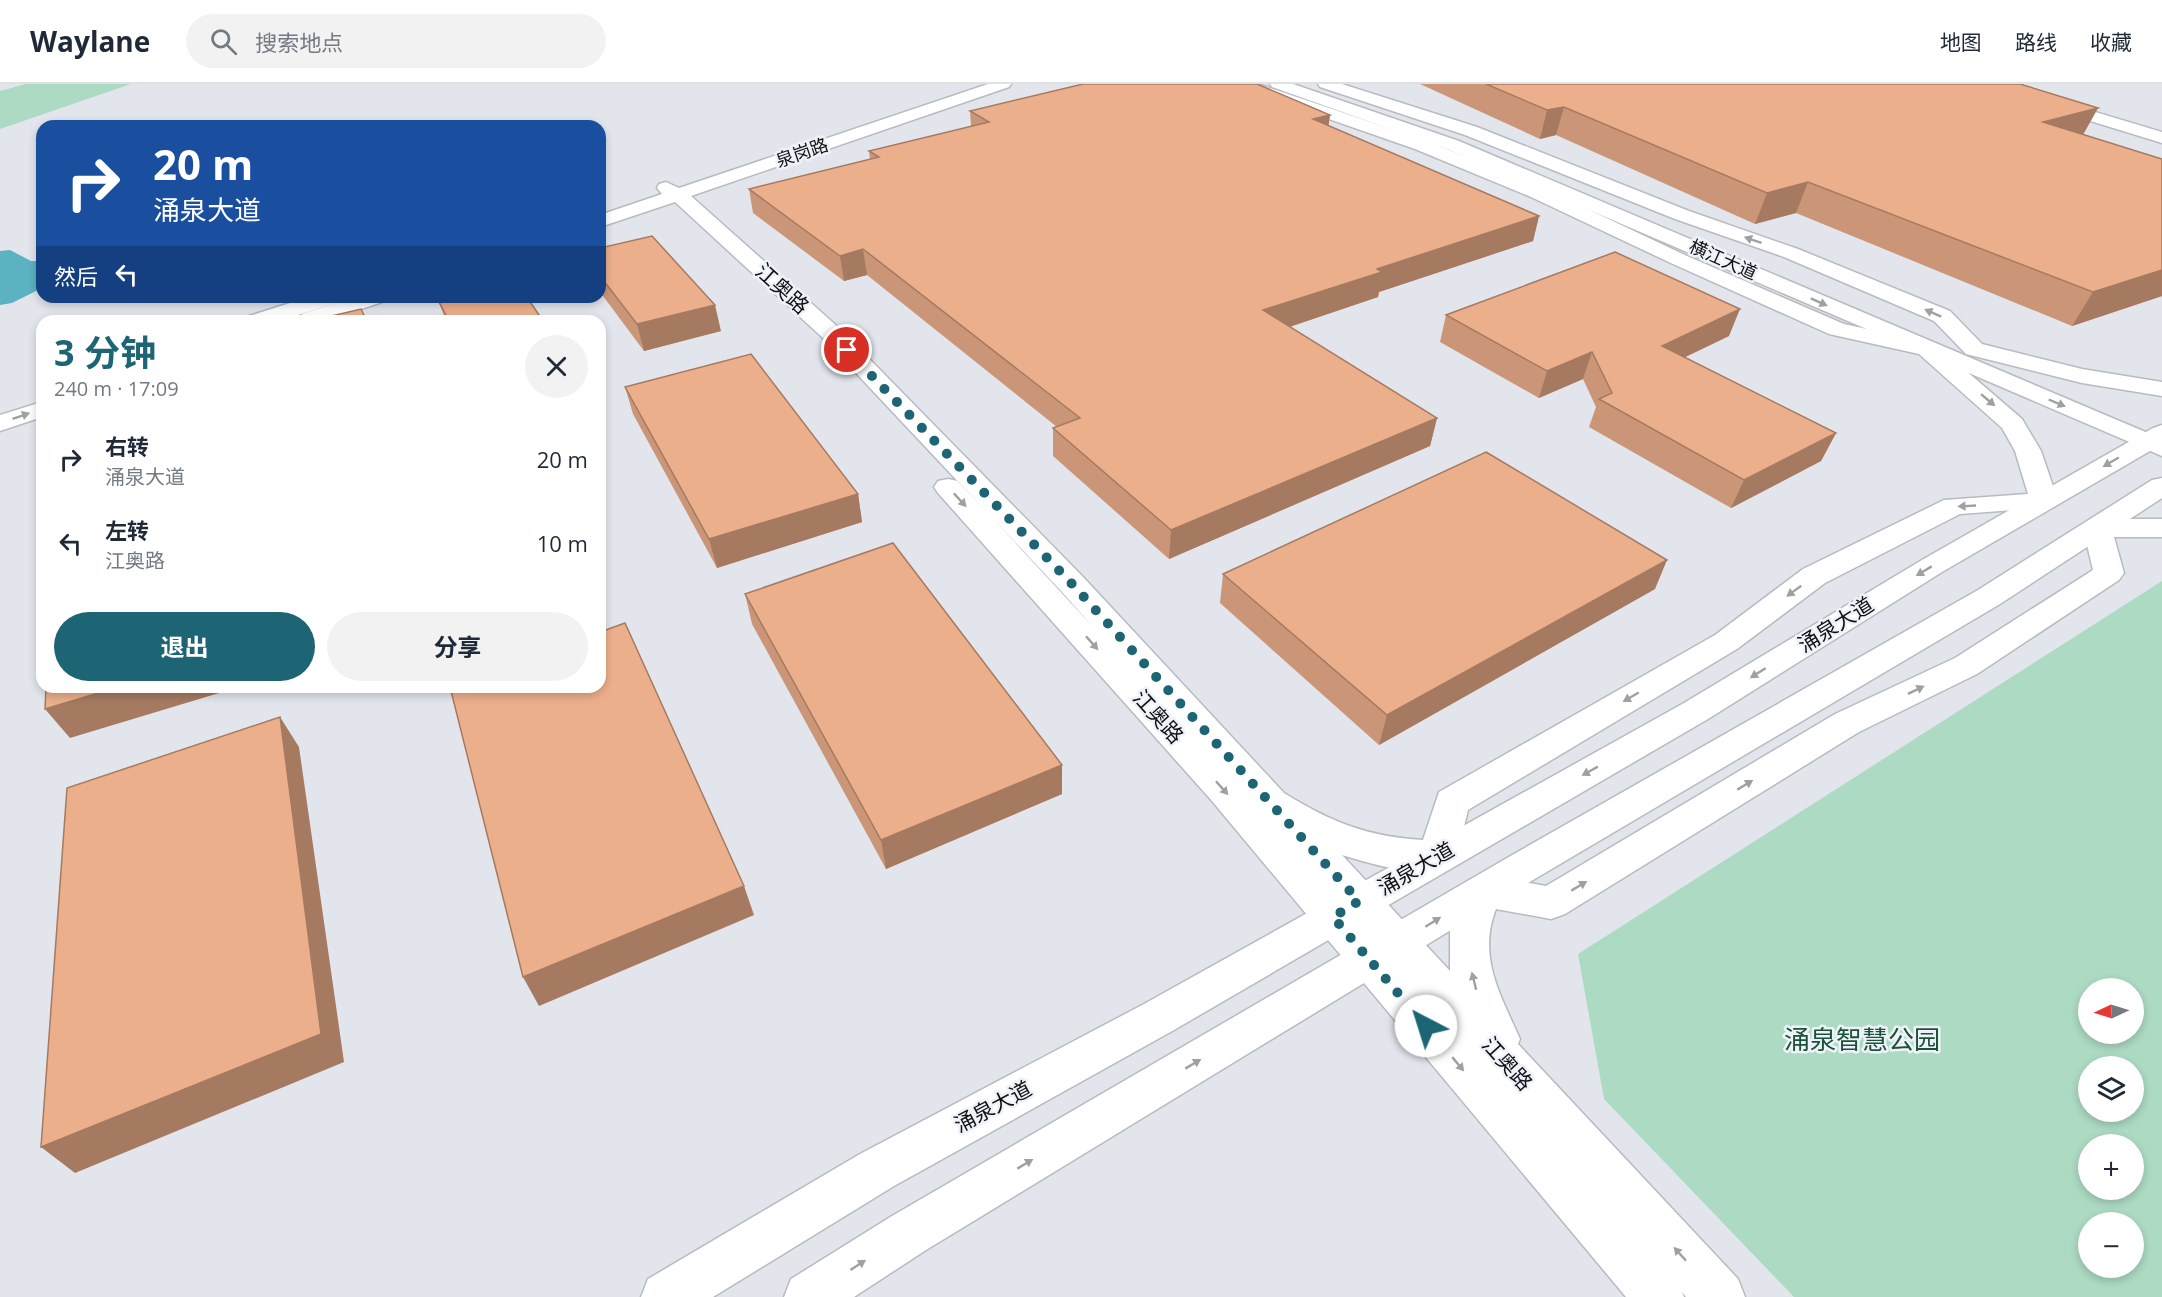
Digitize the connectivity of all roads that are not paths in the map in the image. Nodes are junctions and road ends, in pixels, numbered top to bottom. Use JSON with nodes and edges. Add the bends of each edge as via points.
{"nodes":[{"id":1,"x":979,"y":84,"type":"edge"},
{"id":2,"x":1003,"y":84,"type":"edge"},
{"id":3,"x":1244,"y":84,"type":"edge"},
{"id":4,"x":1278,"y":84,"type":"edge"},
{"id":5,"x":1297,"y":84,"type":"edge"},
{"id":6,"x":1326,"y":84,"type":"edge"},
{"id":7,"x":1986,"y":84,"type":"edge"},
{"id":8,"x":2006,"y":84,"type":"edge"},
{"id":9,"x":2162,"y":132,"type":"edge"},
{"id":10,"x":2162,"y":138,"type":"edge"},
{"id":11,"x":664,"y":194,"type":"junction"},
{"id":12,"x":606,"y":208,"type":"edge"},
{"id":13,"x":606,"y":218,"type":"edge"},
{"id":14,"x":312,"y":303,"type":"edge"},
{"id":15,"x":356,"y":303,"type":"edge"},
{"id":16,"x":276,"y":315,"type":"edge"},
{"id":17,"x":321,"y":315,"type":"edge"},
{"id":18,"x":1927,"y":349,"type":"junction"},
{"id":19,"x":1974,"y":349,"type":"junction"},
{"id":20,"x":2162,"y":389,"type":"edge"},
{"id":21,"x":36,"y":393,"type":"edge"},
{"id":22,"x":0,"y":405,"type":"edge"},
{"id":23,"x":36,"y":411,"type":"edge"},
{"id":24,"x":0,"y":423,"type":"edge"},
{"id":25,"x":2158,"y":437,"type":"edge"},
{"id":26,"x":2162,"y":486,"type":"edge"},
{"id":27,"x":2044,"y":501,"type":"junction"},
{"id":28,"x":2097,"y":528,"type":"junction"},
{"id":29,"x":2162,"y":528,"type":"edge"},
{"id":30,"x":1267,"y":800,"type":"junction"},
{"id":31,"x":1438,"y":856,"type":"junction"},
{"id":32,"x":1484,"y":891,"type":"junction"},
{"id":33,"x":1346,"y":909,"type":"junction"},
{"id":34,"x":1384,"y":952,"type":"junction"},
{"id":35,"x":1530,"y":1089,"type":"junction"},
{"id":36,"x":666,"y":1297,"type":"edge"},
{"id":37,"x":809,"y":1297,"type":"edge"},
{"id":38,"x":1659,"y":1297,"type":"edge"},
{"id":39,"x":1720,"y":1297,"type":"edge"}],
"edges":[{"from":1,"to":11,"type":"street","name":"泉岗路"},
{"from":2,"to":11,"type":"street","name":"泉岗路"},
{"from":3,"to":18,"type":"street","via":[[1421,146],[1538,193],[1837,329]]},
{"from":4,"to":18,"type":"street","name":"横江大道","one_way":true,"via":[[1453,145]]},
{"from":5,"to":19,"type":"street","name":"横江大道","via":[[1465,141]]},
{"from":19,"to":6,"type":"street","one_way":true,"via":[[1942,316],[1791,253],[1682,215],[1470,131]]},
{"from":7,"to":10,"type":"street"},
{"from":8,"to":9,"type":"street"},
{"from":11,"to":12,"type":"street","name":"泉岗路"},
{"from":11,"to":13,"type":"street","name":"泉岗路"},
{"from":11,"to":30,"type":"street","name":"江奥路","via":[[831,333],[1073,585]]},
{"from":11,"to":33,"type":"street","name":"江奥路","one_way":true,"via":[[792,321],[1032,576],[1225,791]]},
{"from":14,"to":16,"type":"street"},
{"from":15,"to":17,"type":"street"},
{"from":18,"to":25,"type":"street","name":"横江大道","one_way":true},
{"from":18,"to":27,"type":"street","one_way":true,"via":[[2013,424],[2028,451]]},
{"from":19,"to":20,"type":"street","via":[[2082,376]]},
{"from":19,"to":25,"type":"street","name":"横江大道"},
{"from":21,"to":22,"type":"street"},
{"from":24,"to":23,"type":"street","one_way":true},
{"from":25,"to":27,"type":"street","name":"涌泉大道","one_way":true},
{"from":26,"to":28,"type":"street"},
{"from":27,"to":31,"type":"street","name":"涌泉大道","one_way":true,"via":[[1696,711]]},
{"from":27,"to":31,"type":"street","one_way":true,"via":[[1954,506],[1814,576],[1726,642],[1452,802]]},
{"from":28,"to":29,"type":"street"},
{"from":32,"to":28,"type":"street","one_way":true,"via":[[1989,597]]},
{"from":30,"to":31,"type":"street","via":[[1306,826],[1361,848],[1398,855]]},
{"from":30,"to":33,"type":"street","name":"江奥路"},
{"from":31,"to":33,"type":"street","name":"涌泉大道"},
{"from":34,"to":32,"type":"street","one_way":true},
{"from":35,"to":32,"type":"street","one_way":true,"via":[[1493,1029],[1477,995],[1468,959],[1470,926]]},
{"from":33,"to":34,"type":"street","name":"江奥路"},
{"from":33,"to":36,"type":"street","name":"涌泉大道","via":[[1159,1017],[877,1170]]},
{"from":34,"to":35,"type":"street","name":"江奥路"},
{"from":37,"to":34,"type":"street","one_way":true,"via":[[909,1233]]},
{"from":34,"to":38,"type":"street","name":"江奥路","one_way":true},
{"from":39,"to":35,"type":"street","name":"江奥路","one_way":true}]}
